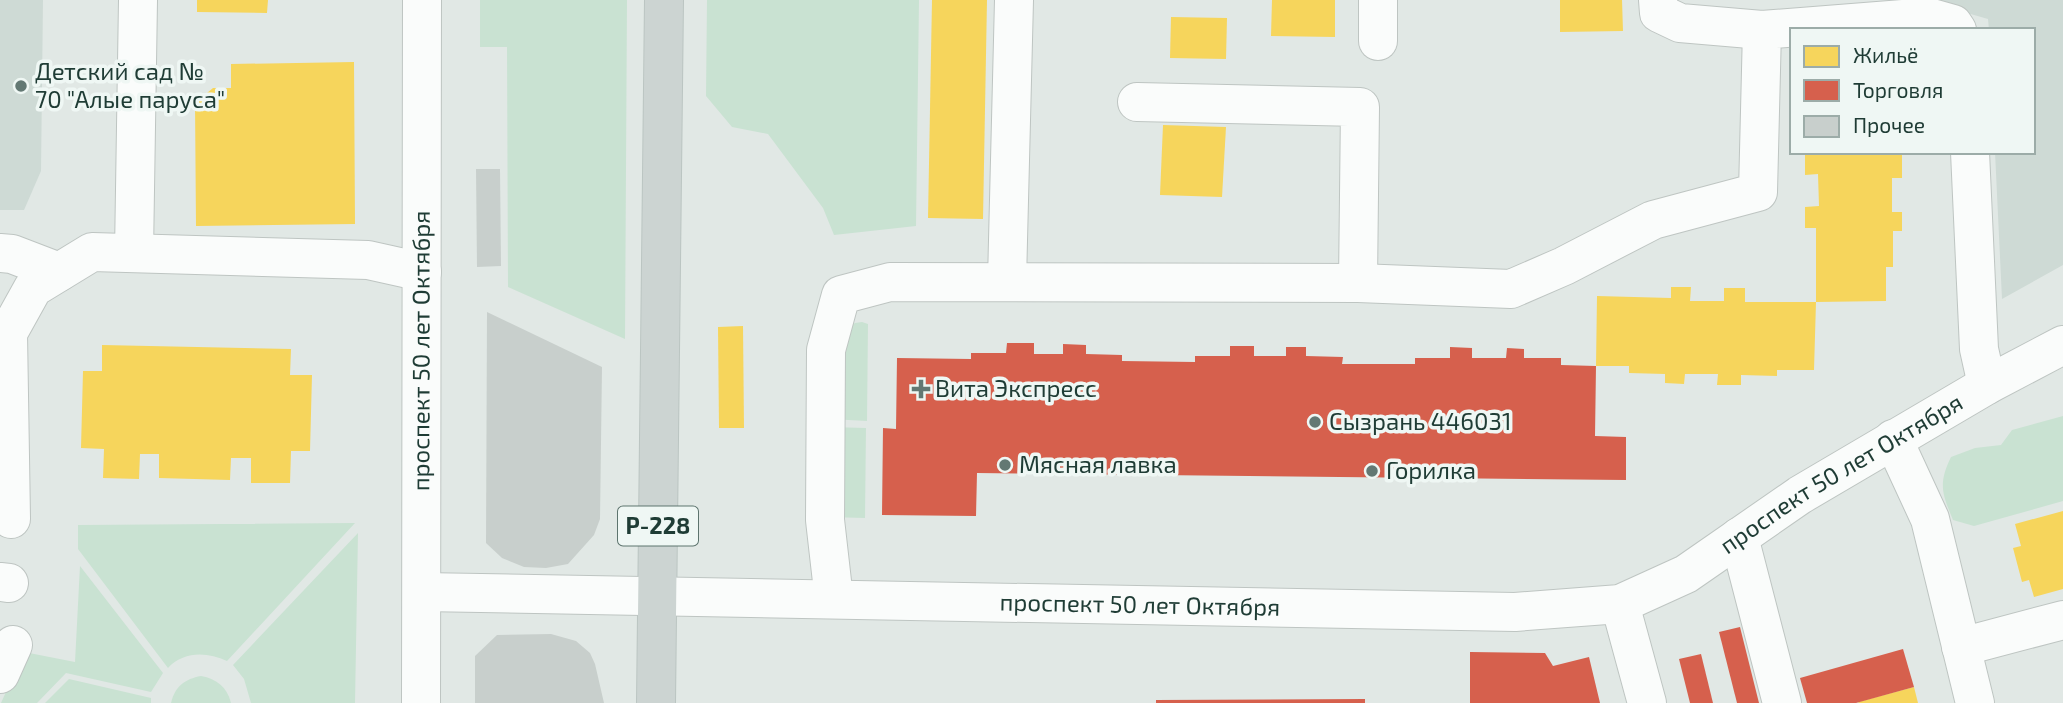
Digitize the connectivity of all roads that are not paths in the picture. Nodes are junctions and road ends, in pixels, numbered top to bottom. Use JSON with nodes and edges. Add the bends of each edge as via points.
{"nodes":[{"id":1,"x":138,"y":0,"type":"edge"},
{"id":2,"x":422,"y":0,"type":"edge"},
{"id":3,"x":664,"y":0,"type":"edge"},
{"id":4,"x":1014,"y":0,"type":"edge"},
{"id":5,"x":1378,"y":0,"type":"edge"},
{"id":6,"x":1658,"y":0,"type":"edge"},
{"id":7,"x":1955,"y":28,"type":"edge"},
{"id":8,"x":1762,"y":30,"type":"junction"},
{"id":9,"x":1378,"y":41,"type":"dead end"},
{"id":10,"x":1137,"y":102,"type":"dead end"},
{"id":11,"x":1970,"y":154,"type":"edge"},
{"id":12,"x":0,"y":253,"type":"edge"},
{"id":13,"x":134,"y":253,"type":"junction"},
{"id":14,"x":59,"y":272,"type":"junction"},
{"id":15,"x":422,"y":272,"type":"junction"},
{"id":16,"x":1007,"y":281,"type":"junction"},
{"id":17,"x":1358,"y":283,"type":"junction"},
{"id":18,"x":4,"y":333,"type":"edge"},
{"id":19,"x":2063,"y":345,"type":"edge"},
{"id":20,"x":1987,"y":385,"type":"junction"},
{"id":21,"x":1893,"y":439,"type":"junction"},
{"id":22,"x":11,"y":519,"type":"dead end"},
{"id":23,"x":1739,"y":537,"type":"junction"},
{"id":24,"x":422,"y":592,"type":"junction"},
{"id":25,"x":657,"y":596,"type":"junction"},
{"id":26,"x":834,"y":599,"type":"junction"},
{"id":27,"x":1620,"y":604,"type":"junction"},
{"id":28,"x":2063,"y":620,"type":"edge"},
{"id":29,"x":1961,"y":647,"type":"junction"},
{"id":30,"x":421,"y":703,"type":"edge"},
{"id":31,"x":656,"y":703,"type":"edge"},
{"id":32,"x":1647,"y":703,"type":"edge"},
{"id":33,"x":1782,"y":703,"type":"edge"},
{"id":34,"x":1975,"y":703,"type":"edge"}],
"edges":[{"from":1,"to":13,"type":"street"},
{"from":2,"to":15,"type":"street","name":"проспект 50 лет Октября"},
{"from":3,"to":25,"type":"main road","number":"Р-228"},
{"from":4,"to":16,"type":"street"},
{"from":5,"to":9,"type":"street"},
{"from":6,"to":8,"type":"street","via":[[1659,13],[1680,23]]},
{"from":7,"to":8,"type":"street","via":[[1928,18]]},
{"from":8,"to":17,"type":"street","via":[[1758,192],[1653,220],[1511,289]]},
{"from":10,"to":17,"type":"street","via":[[1360,107]]},
{"from":11,"to":20,"type":"street","via":[[1979,349]]},
{"from":12,"to":14,"type":"street"},
{"from":13,"to":14,"type":"street","via":[[92,253]]},
{"from":13,"to":15,"type":"street","via":[[368,260]]},
{"from":14,"to":18,"type":"street","via":[[33,288]]},
{"from":15,"to":24,"type":"street","name":"проспект 50 лет Октября"},
{"from":16,"to":17,"type":"street"},
{"from":16,"to":26,"type":"street","via":[[890,282],[841,295],[826,350],[825,520]]},
{"from":18,"to":22,"type":"street"},
{"from":19,"to":20,"type":"street","name":"проспект 50 лет Октября"},
{"from":20,"to":21,"type":"street","name":"проспект 50 лет Октября"},
{"from":21,"to":23,"type":"street","name":"проспект 50 лет Октября"},
{"from":21,"to":29,"type":"street","via":[[1930,519]]},
{"from":23,"to":27,"type":"street","name":"проспект 50 лет Октября","via":[[1686,574]]},
{"from":23,"to":33,"type":"street"},
{"from":24,"to":25,"type":"street","name":"проспект 50 лет Октября"},
{"from":24,"to":30,"type":"street","name":"проспект 50 лет Октября"},
{"from":25,"to":26,"type":"street","name":"проспект 50 лет Октября"},
{"from":25,"to":31,"type":"main road","number":"Р-228"},
{"from":26,"to":27,"type":"street","name":"проспект 50 лет Октября","via":[[1515,612]]},
{"from":27,"to":32,"type":"street"},
{"from":28,"to":29,"type":"street"},
{"from":29,"to":34,"type":"street"}]}
